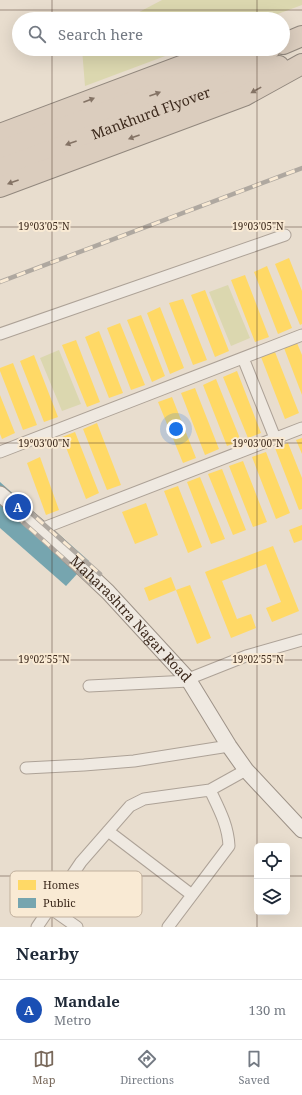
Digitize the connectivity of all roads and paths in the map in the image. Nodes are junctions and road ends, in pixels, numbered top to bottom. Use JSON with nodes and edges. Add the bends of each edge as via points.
{"nodes":[{"id":1,"x":302,"y":31,"type":"edge"},
{"id":2,"x":290,"y":34,"type":"edge"},
{"id":3,"x":302,"y":36,"type":"edge"},
{"id":4,"x":290,"y":41,"type":"edge"},
{"id":5,"x":253,"y":56,"type":"edge"},
{"id":6,"x":302,"y":57,"type":"edge"},
{"id":7,"x":302,"y":64,"type":"edge"},
{"id":8,"x":232,"y":65,"type":"edge"},
{"id":9,"x":0,"y":134,"type":"edge"},
{"id":10,"x":0,"y":151,"type":"edge"},
{"id":11,"x":0,"y":169,"type":"edge"},
{"id":12,"x":0,"y":187,"type":"edge"},
{"id":13,"x":285,"y":235,"type":"dead end"},
{"id":14,"x":0,"y":334,"type":"edge"},
{"id":15,"x":302,"y":335,"type":"edge"},
{"id":16,"x":243,"y":358,"type":"junction"},
{"id":17,"x":302,"y":428,"type":"edge"},
{"id":18,"x":275,"y":438,"type":"junction"},
{"id":19,"x":0,"y":452,"type":"edge"},
{"id":20,"x":0,"y":494,"type":"edge"},
{"id":21,"x":41,"y":529,"type":"junction"},
{"id":22,"x":302,"y":640,"type":"edge"},
{"id":23,"x":189,"y":680,"type":"junction"},
{"id":24,"x":89,"y":686,"type":"dead end"},
{"id":25,"x":229,"y":746,"type":"junction"},
{"id":26,"x":26,"y":768,"type":"dead end"},
{"id":27,"x":246,"y":770,"type":"junction"},
{"id":28,"x":210,"y":790,"type":"junction"},
{"id":29,"x":302,"y":830,"type":"edge"},
{"id":30,"x":108,"y":831,"type":"junction"},
{"id":31,"x":75,"y":871,"type":"edge"},
{"id":32,"x":192,"y":895,"type":"junction"},
{"id":33,"x":44,"y":917,"type":"edge"},
{"id":34,"x":63,"y":917,"type":"edge"},
{"id":35,"x":37,"y":927,"type":"edge"},
{"id":36,"x":77,"y":927,"type":"edge"},
{"id":37,"x":168,"y":927,"type":"edge"}],
"edges":[{"from":1,"to":2,"type":"highway"},
{"from":3,"to":4,"type":"highway"},
{"from":5,"to":8,"type":"highway","name":"Mankhurd Flyover"},
{"from":6,"to":8,"type":"highway","name":"Mankhurd Flyover"},
{"from":7,"to":12,"type":"highway","one_way":true,"via":[[244,96]]},
{"from":9,"to":8,"type":"highway","one_way":true},
{"from":10,"to":8,"type":"highway","name":"Mankhurd Flyover","one_way":true},
{"from":8,"to":11,"type":"highway","name":"Mankhurd Flyover","one_way":true},
{"from":13,"to":14,"type":"street"},
{"from":15,"to":16,"type":"street"},
{"from":16,"to":18,"type":"street"},
{"from":16,"to":19,"type":"street"},
{"from":17,"to":18,"type":"street"},
{"from":18,"to":21,"type":"street"},
{"from":20,"to":21,"type":"street","name":"Maharashtra Nagar Road"},
{"from":21,"to":23,"type":"street","name":"Maharashtra Nagar Road","via":[[108,592]]},
{"from":22,"to":23,"type":"street","name":"Maharashtra Nagar Road","via":[[246,656]]},
{"from":23,"to":24,"type":"street"},
{"from":23,"to":25,"type":"street"},
{"from":25,"to":26,"type":"street","via":[[134,760]]},
{"from":25,"to":27,"type":"street"},
{"from":27,"to":28,"type":"street"},
{"from":27,"to":29,"type":"street"},
{"from":28,"to":30,"type":"street","via":[[136,802]]},
{"from":28,"to":32,"type":"street","via":[[226,823],[230,846]]},
{"from":30,"to":31,"type":"street"},
{"from":30,"to":32,"type":"street"},
{"from":32,"to":37,"type":"street"},
{"from":33,"to":35,"type":"street"},
{"from":34,"to":36,"type":"street"}]}
